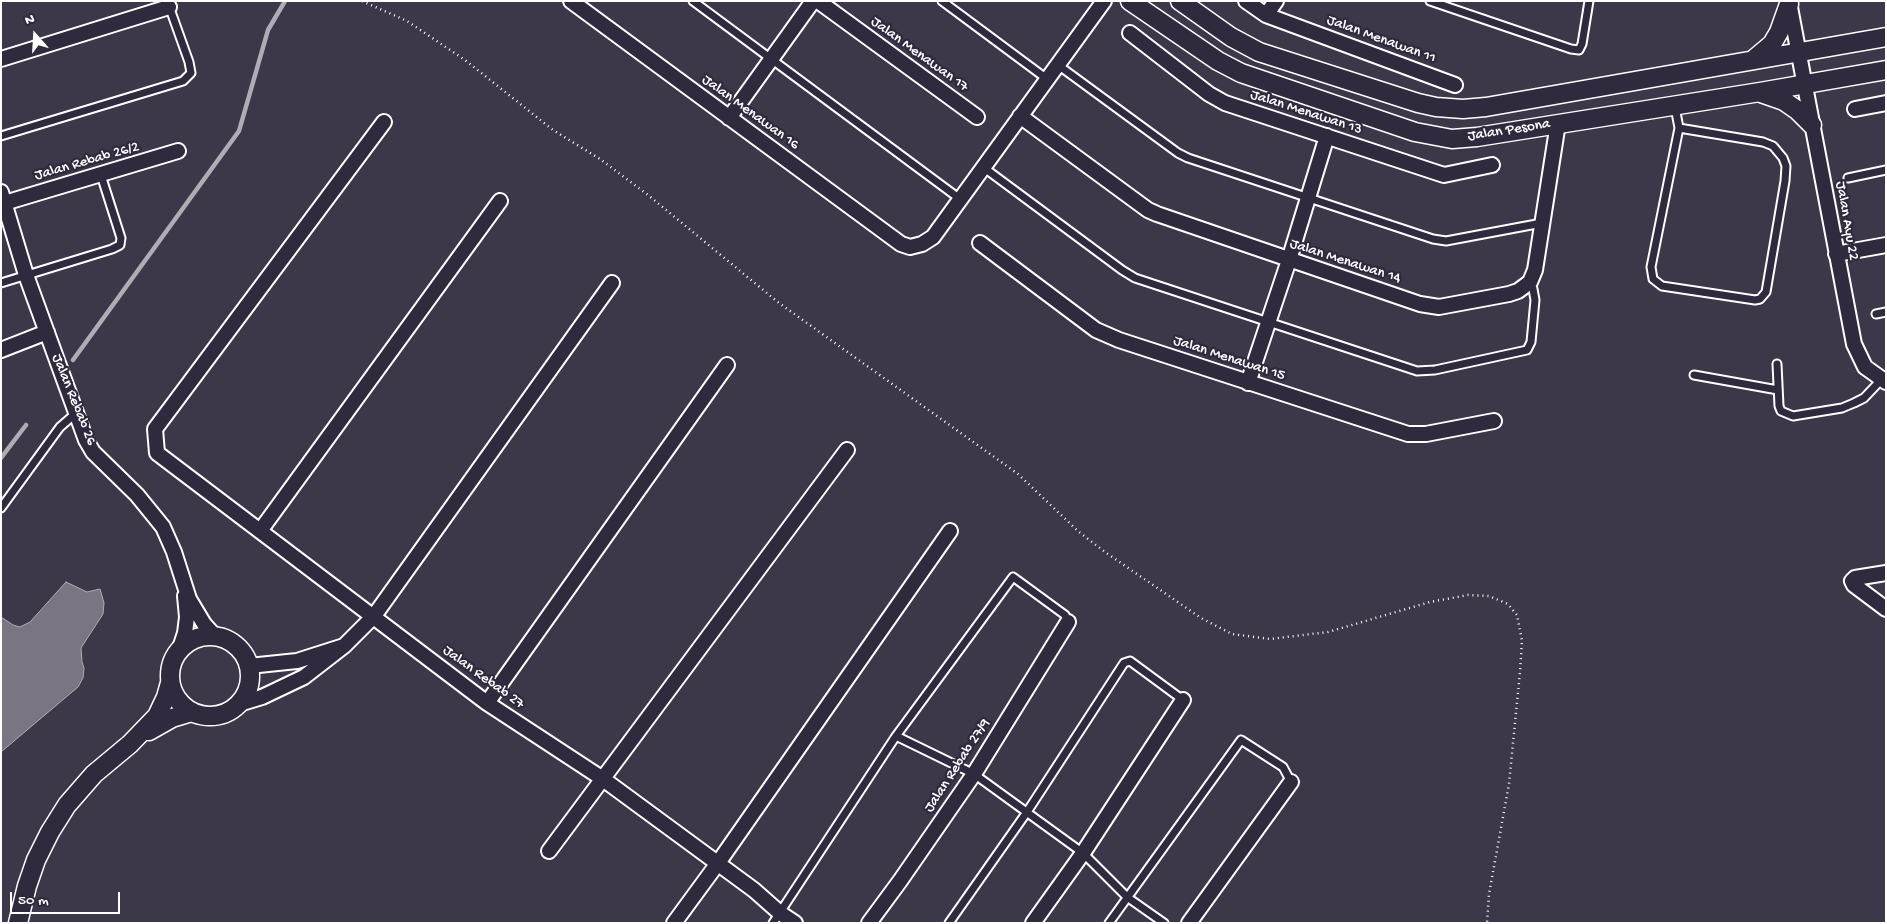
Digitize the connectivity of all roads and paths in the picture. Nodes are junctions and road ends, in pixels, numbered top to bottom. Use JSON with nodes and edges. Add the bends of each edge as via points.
{"nodes":[{"id":1,"x":362,"y":1,"type":"edge"},
{"id":2,"x":571,"y":1,"type":"edge"},
{"id":3,"x":693,"y":1,"type":"edge"},
{"id":4,"x":813,"y":1,"type":"edge"},
{"id":5,"x":818,"y":1,"type":"edge"},
{"id":6,"x":942,"y":1,"type":"edge"},
{"id":7,"x":1104,"y":1,"type":"edge"},
{"id":8,"x":1130,"y":1,"type":"edge"},
{"id":9,"x":1180,"y":1,"type":"edge"},
{"id":10,"x":1246,"y":1,"type":"edge"},
{"id":11,"x":1276,"y":1,"type":"edge"},
{"id":12,"x":1430,"y":1,"type":"edge"},
{"id":13,"x":1589,"y":1,"type":"edge"},
{"id":14,"x":1789,"y":2,"type":"edge"},
{"id":15,"x":168,"y":4,"type":"edge"},
{"id":16,"x":1266,"y":15,"type":"junction"},
{"id":17,"x":1130,"y":33,"type":"dead end"},
{"id":18,"x":1886,"y":37,"type":"edge"},
{"id":19,"x":1798,"y":52,"type":"junction"},
{"id":20,"x":1,"y":59,"type":"edge"},
{"id":21,"x":772,"y":59,"type":"junction"},
{"id":22,"x":1751,"y":62,"type":"junction"},
{"id":23,"x":1058,"y":65,"type":"junction"},
{"id":24,"x":1886,"y":70,"type":"edge"},
{"id":25,"x":1047,"y":79,"type":"junction"},
{"id":26,"x":1455,"y":85,"type":"dead end"},
{"id":27,"x":1804,"y":85,"type":"junction"},
{"id":28,"x":1760,"y":92,"type":"junction"},
{"id":29,"x":1886,"y":103,"type":"edge"},
{"id":30,"x":1675,"y":106,"type":"junction"},
{"id":31,"x":1855,"y":109,"type":"dead end"},
{"id":32,"x":1020,"y":116,"type":"junction"},
{"id":33,"x":977,"y":117,"type":"dead end"},
{"id":34,"x":730,"y":118,"type":"junction"},
{"id":35,"x":384,"y":122,"type":"dead end"},
{"id":36,"x":1558,"y":123,"type":"junction"},
{"id":37,"x":1812,"y":125,"type":"junction"},
{"id":38,"x":1679,"y":128,"type":"junction"},
{"id":39,"x":1,"y":136,"type":"edge"},
{"id":40,"x":1327,"y":136,"type":"junction"},
{"id":41,"x":178,"y":151,"type":"dead end"},
{"id":42,"x":1492,"y":164,"type":"dead end"},
{"id":43,"x":983,"y":167,"type":"junction"},
{"id":44,"x":1886,"y":170,"type":"edge"},
{"id":45,"x":101,"y":174,"type":"junction"},
{"id":46,"x":1848,"y":178,"type":"dead end"},
{"id":47,"x":1308,"y":198,"type":"junction"},
{"id":48,"x":960,"y":199,"type":"junction"},
{"id":49,"x":2,"y":200,"type":"edge"},
{"id":50,"x":500,"y":201,"type":"dead end"},
{"id":51,"x":1542,"y":223,"type":"junction"},
{"id":52,"x":980,"y":243,"type":"dead end"},
{"id":53,"x":1886,"y":245,"type":"edge"},
{"id":54,"x":1836,"y":254,"type":"junction"},
{"id":55,"x":1289,"y":260,"type":"junction"},
{"id":56,"x":26,"y":275,"type":"junction"},
{"id":57,"x":1530,"y":282,"type":"junction"},
{"id":58,"x":1,"y":283,"type":"edge"},
{"id":59,"x":612,"y":283,"type":"dead end"},
{"id":60,"x":1886,"y":312,"type":"edge"},
{"id":61,"x":1876,"y":314,"type":"dead end"},
{"id":62,"x":1268,"y":321,"type":"junction"},
{"id":63,"x":46,"y":332,"type":"junction"},
{"id":64,"x":1,"y":350,"type":"edge"},
{"id":65,"x":1777,"y":364,"type":"dead end"},
{"id":66,"x":727,"y":365,"type":"dead end"},
{"id":67,"x":1694,"y":375,"type":"dead end"},
{"id":68,"x":1884,"y":381,"type":"edge"},
{"id":69,"x":1248,"y":383,"type":"junction"},
{"id":70,"x":1778,"y":390,"type":"junction"},
{"id":71,"x":75,"y":414,"type":"junction"},
{"id":72,"x":1494,"y":421,"type":"dead end"},
{"id":73,"x":847,"y":450,"type":"dead end"},
{"id":74,"x":1,"y":508,"type":"edge"},
{"id":75,"x":260,"y":531,"type":"junction"},
{"id":76,"x":950,"y":531,"type":"dead end"},
{"id":77,"x":1886,"y":573,"type":"edge"},
{"id":78,"x":184,"y":585,"type":"junction"},
{"id":79,"x":1886,"y":610,"type":"edge"},
{"id":80,"x":374,"y":616,"type":"junction"},
{"id":81,"x":1068,"y":622,"type":"joint"},
{"id":82,"x":214,"y":636,"type":"junction"},
{"id":83,"x":344,"y":646,"type":"junction"},
{"id":84,"x":180,"y":648,"type":"junction"},
{"id":85,"x":249,"y":666,"type":"junction"},
{"id":86,"x":170,"y":683,"type":"junction"},
{"id":87,"x":1183,"y":700,"type":"joint"},
{"id":88,"x":487,"y":703,"type":"junction"},
{"id":89,"x":239,"y":704,"type":"junction"},
{"id":90,"x":192,"y":712,"type":"junction"},
{"id":91,"x":896,"y":736,"type":"junction"},
{"id":92,"x":130,"y":744,"type":"junction"},
{"id":93,"x":974,"y":774,"type":"junction"},
{"id":94,"x":603,"y":780,"type":"junction"},
{"id":95,"x":1291,"y":782,"type":"joint"},
{"id":96,"x":1027,"y":812,"type":"junction"},
{"id":97,"x":549,"y":851,"type":"dead end"},
{"id":98,"x":1083,"y":852,"type":"junction"},
{"id":99,"x":718,"y":863,"type":"junction"},
{"id":100,"x":1127,"y":897,"type":"junction"},
{"id":101,"x":777,"y":918,"type":"edge"},
{"id":102,"x":18,"y":923,"type":"edge"},
{"id":103,"x":674,"y":923,"type":"edge"},
{"id":104,"x":795,"y":923,"type":"edge"},
{"id":105,"x":869,"y":923,"type":"edge"},
{"id":106,"x":949,"y":923,"type":"edge"},
{"id":107,"x":1032,"y":923,"type":"edge"},
{"id":108,"x":1109,"y":923,"type":"edge"},
{"id":109,"x":1164,"y":923,"type":"edge"},
{"id":110,"x":1189,"y":923,"type":"edge"},
{"id":111,"x":1487,"y":923,"type":"edge"}],
"edges":[{"from":1,"to":111,"type":"path","via":[[407,21],[465,60],[553,130],[600,159],[779,303],[1018,474],[1105,552],[1201,618],[1232,634],[1270,638],[1328,632],[1430,602],[1468,595],[1490,596],[1508,604],[1517,615],[1522,641],[1520,672],[1509,784]]},
{"from":2,"to":34,"type":"street","name":"Jalan Menawan 16"},
{"from":3,"to":21,"type":"lane"},
{"from":4,"to":21,"type":"street"},
{"from":5,"to":33,"type":"street","name":"Jalan Menawan 17"},
{"from":6,"to":25,"type":"lane"},
{"from":7,"to":23,"type":"street"},
{"from":8,"to":36,"type":"street","name":"Jalan Pesona","via":[[1241,73],[1415,132],[1452,139],[1477,138]]},
{"from":9,"to":22,"type":"street","name":"Jalan Pesona","via":[[1231,37],[1259,52],[1436,107],[1486,107]]},
{"from":10,"to":16,"type":"street","name":"Jalan Menawan 11"},
{"from":11,"to":16,"type":"street"},
{"from":12,"to":13,"type":"lane","via":[[1579,50]]},
{"from":14,"to":19,"type":"street","name":"Jalan Ayu 22"},
{"from":14,"to":22,"type":"street","via":[[1772,44]]},
{"from":15,"to":20,"type":"street"},
{"from":15,"to":39,"type":"lane","via":[[189,62],[191,73],[183,81]]},
{"from":16,"to":26,"type":"street","name":"Jalan Menawan 11"},
{"from":17,"to":40,"type":"street","name":"Jalan Menawan 13","via":[[1217,99]]},
{"from":18,"to":19,"type":"street","name":"Jalan Pesona"},
{"from":19,"to":22,"type":"street","name":"Jalan Pesona"},
{"from":19,"to":27,"type":"street","name":"Jalan Ayu 22"},
{"from":21,"to":34,"type":"street"},
{"from":21,"to":48,"type":"lane"},
{"from":23,"to":25,"type":"street"},
{"from":23,"to":47,"type":"lane","via":[[1178,153]]},
{"from":24,"to":27,"type":"street","name":"Jalan Pesona"},
{"from":25,"to":32,"type":"street"},
{"from":27,"to":28,"type":"street","name":"Jalan Pesona"},
{"from":27,"to":37,"type":"street","name":"Jalan Ayu 22"},
{"from":28,"to":30,"type":"street","name":"Jalan Pesona"},
{"from":28,"to":37,"type":"street","via":[[1784,101]]},
{"from":29,"to":31,"type":"street"},
{"from":30,"to":36,"type":"street","name":"Jalan Pesona"},
{"from":30,"to":38,"type":"lane"},
{"from":32,"to":43,"type":"street"},
{"from":32,"to":55,"type":"street","name":"Jalan Menawan 14","via":[[1148,210]]},
{"from":34,"to":48,"type":"street","name":"Jalan Menawan 16","via":[[900,244],[910,247],[933,237]]},
{"from":35,"to":75,"type":"street","name":"Jalan Rebab 27","via":[[155,429],[156,453]]},
{"from":36,"to":51,"type":"street"},
{"from":37,"to":54,"type":"street","name":"Jalan Ayu 22"},
{"from":38,"to":38,"type":"lane","via":[[1763,142],[1773,146],[1783,158],[1786,181],[1766,292],[1760,299],[1662,286],[1653,279],[1651,267]]},
{"from":40,"to":42,"type":"street","name":"Jalan Menawan 13","via":[[1444,175]]},
{"from":40,"to":47,"type":"street"},
{"from":41,"to":45,"type":"street","name":"Jalan Rebab 26/2"},
{"from":43,"to":48,"type":"street"},
{"from":43,"to":62,"type":"lane","via":[[1129,275]]},
{"from":44,"to":46,"type":"lane"},
{"from":45,"to":49,"type":"street","name":"Jalan Rebab 26/2"},
{"from":45,"to":56,"type":"lane","via":[[121,238],[120,245]]},
{"from":47,"to":51,"type":"lane","via":[[1440,241]]},
{"from":47,"to":55,"type":"street"},
{"from":49,"to":56,"type":"street","name":"Jalan Rebab 26"},
{"from":50,"to":75,"type":"street"},
{"from":51,"to":57,"type":"street","via":[[1535,270]]},
{"from":52,"to":69,"type":"street","name":"Jalan Menawan 15","via":[[1096,330]]},
{"from":53,"to":54,"type":"street"},
{"from":54,"to":68,"type":"street","name":"Jalan Ayu 22","via":[[1854,344],[1866,367]]},
{"from":55,"to":57,"type":"street","name":"Jalan Menawan 14","via":[[1430,306],[1509,294]]},
{"from":55,"to":62,"type":"street"},
{"from":56,"to":58,"type":"lane"},
{"from":56,"to":63,"type":"street","name":"Jalan Rebab 26"},
{"from":57,"to":62,"type":"lane","via":[[1536,300],[1531,342],[1527,350],[1425,371]]},
{"from":59,"to":80,"type":"street"},
{"from":60,"to":61,"type":"lane"},
{"from":62,"to":69,"type":"street"},
{"from":63,"to":64,"type":"street"},
{"from":63,"to":71,"type":"street","name":"Jalan Rebab 26"},
{"from":65,"to":70,"type":"lane"},
{"from":66,"to":88,"type":"street"},
{"from":67,"to":70,"type":"lane"},
{"from":68,"to":70,"type":"lane","via":[[1864,398],[1842,408],[1794,416],[1781,411]]},
{"from":69,"to":72,"type":"street","name":"Jalan Menawan 15","via":[[1408,434],[1426,434]]},
{"from":71,"to":74,"type":"lane","via":[[60,428]]},
{"from":71,"to":78,"type":"street","name":"Jalan Rebab 26","via":[[93,452],[137,495],[163,527]]},
{"from":73,"to":94,"type":"street"},
{"from":75,"to":80,"type":"street","name":"Jalan Rebab 27"},
{"from":76,"to":99,"type":"street"},
{"from":77,"to":79,"type":"street","via":[[1852,580]]},
{"from":78,"to":82,"type":"street","via":[[196,612]]},
{"from":78,"to":84,"type":"street","via":[[187,617]]},
{"from":80,"to":83,"type":"street"},
{"from":80,"to":88,"type":"street","name":"Jalan Rebab 27"},
{"from":81,"to":91,"type":"lane","via":[[1065,615],[1012,577]]},
{"from":81,"to":93,"type":"street","name":"Jalan Rebab 27/9"},
{"from":82,"to":84,"type":"street","via":[[192,639]]},
{"from":82,"to":85,"type":"street","via":[[237,645]]},
{"from":83,"to":85,"type":"street","via":[[297,661]]},
{"from":83,"to":89,"type":"street","via":[[304,677]]},
{"from":84,"to":86,"type":"street","via":[[171,664]]},
{"from":85,"to":89,"type":"street","via":[[250,682]]},
{"from":86,"to":90,"type":"street","via":[[176,697]]},
{"from":86,"to":92,"type":"street","via":[[157,716]]},
{"from":87,"to":96,"type":"lane","via":[[1130,662],[1124,663]]},
{"from":87,"to":98,"type":"street"},
{"from":88,"to":94,"type":"street","name":"Jalan Rebab 27"},
{"from":89,"to":90,"type":"street","via":[[217,715]]},
{"from":90,"to":92,"type":"street","via":[[172,718]]},
{"from":91,"to":93,"type":"lane"},
{"from":91,"to":101,"type":"lane"},
{"from":92,"to":102,"type":"street","via":[[94,774],[67,805],[50,832],[36,860]]},
{"from":93,"to":96,"type":"lane"},
{"from":93,"to":105,"type":"street","name":"Jalan Rebab 27/9"},
{"from":94,"to":97,"type":"street"},
{"from":94,"to":99,"type":"street","name":"Jalan Rebab 27"},
{"from":95,"to":100,"type":"lane","via":[[1283,767],[1241,740]]},
{"from":95,"to":110,"type":"street"},
{"from":96,"to":98,"type":"lane"},
{"from":96,"to":106,"type":"lane"},
{"from":98,"to":100,"type":"lane"},
{"from":98,"to":107,"type":"street"},
{"from":99,"to":101,"type":"street","name":"Jalan Rebab 27","via":[[754,890]]},
{"from":99,"to":103,"type":"street"},
{"from":100,"to":108,"type":"lane"},
{"from":100,"to":109,"type":"lane"},
{"from":101,"to":104,"type":"street","name":"Jalan Rebab 27"}]}
